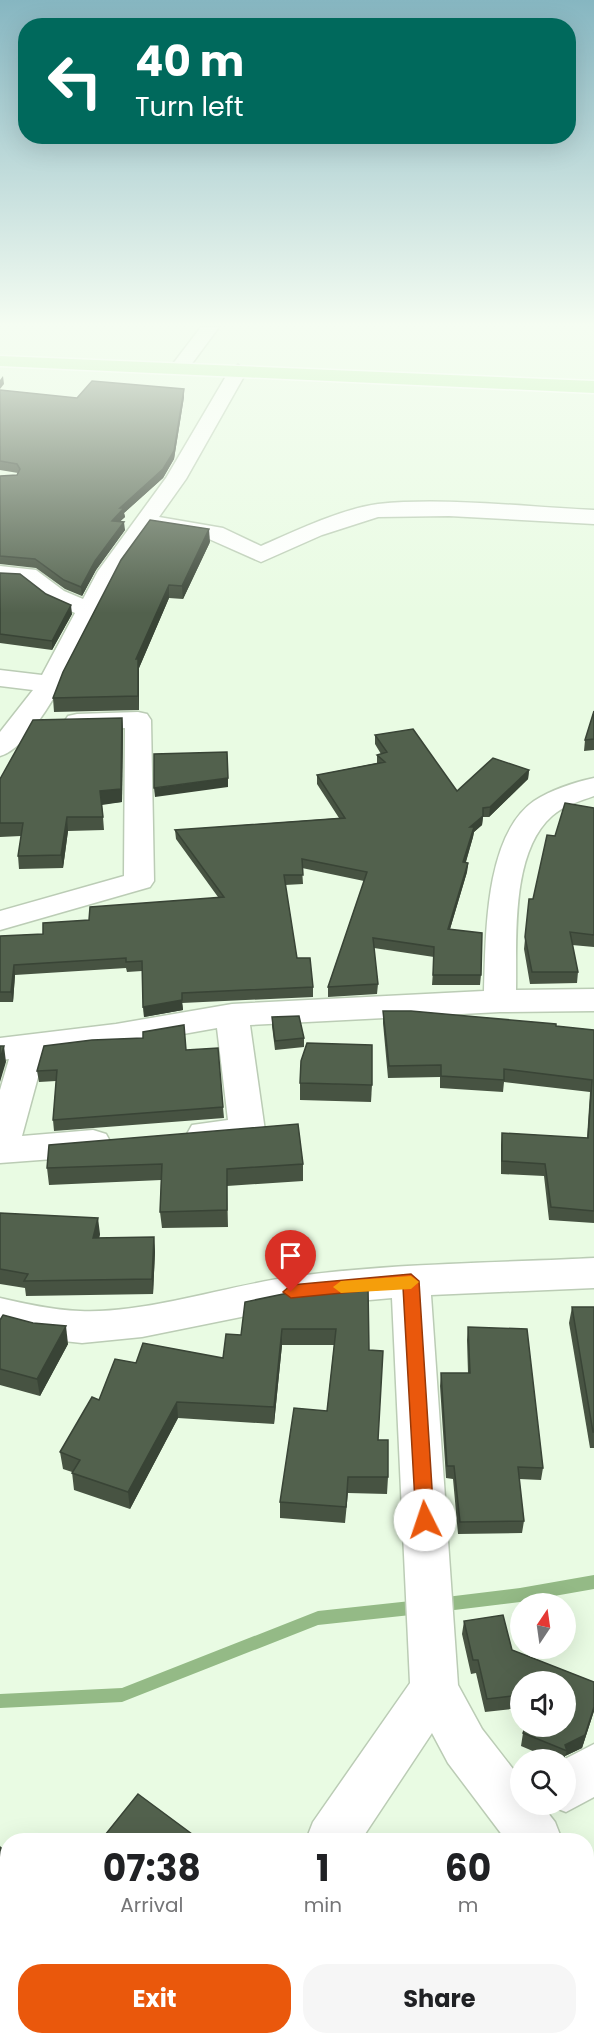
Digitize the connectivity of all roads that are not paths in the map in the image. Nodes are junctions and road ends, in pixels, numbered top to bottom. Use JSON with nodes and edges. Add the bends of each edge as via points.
{"nodes":[{"id":1,"x":209,"y":422,"type":"edge"},
{"id":2,"x":594,"y":517,"type":"edge"},
{"id":3,"x":143,"y":521,"type":"junction"},
{"id":4,"x":0,"y":573,"type":"edge"},
{"id":5,"x":88,"y":610,"type":"junction"},
{"id":6,"x":0,"y":678,"type":"edge"},
{"id":7,"x":50,"y":684,"type":"junction"},
{"id":8,"x":23,"y":723,"type":"junction"},
{"id":9,"x":0,"y":748,"type":"edge"},
{"id":10,"x":594,"y":786,"type":"edge"},
{"id":11,"x":0,"y":921,"type":"edge"},
{"id":12,"x":594,"y":1000,"type":"edge"},
{"id":13,"x":500,"y":1001,"type":"junction"},
{"id":14,"x":232,"y":1015,"type":"junction"},
{"id":15,"x":15,"y":1047,"type":"edge"},
{"id":16,"x":177,"y":1136,"type":"edge"},
{"id":17,"x":130,"y":1140,"type":"edge"},
{"id":18,"x":594,"y":1273,"type":"edge"},
{"id":19,"x":411,"y":1281,"type":"junction"},
{"id":20,"x":0,"y":1313,"type":"edge"},
{"id":21,"x":434,"y":1689,"type":"junction"},
{"id":22,"x":594,"y":1768,"type":"edge"},
{"id":23,"x":576,"y":1780,"type":"edge"},
{"id":24,"x":531,"y":1821,"type":"edge"},
{"id":25,"x":336,"y":1833,"type":"edge"}],
"edges":[{"from":1,"to":3,"type":"street","via":[[177,479]]},
{"from":2,"to":3,"type":"street","via":[[377,511],[314,530],[261,555],[215,533]]},
{"from":3,"to":5,"type":"street"},
{"from":4,"to":5,"type":"street","via":[[28,575],[56,596]]},
{"from":5,"to":7,"type":"street"},
{"from":6,"to":7,"type":"street"},
{"from":7,"to":8,"type":"street"},
{"from":8,"to":9,"type":"street"},
{"from":8,"to":11,"type":"street","via":[[138,720],[139,880]]},
{"from":10,"to":13,"type":"street","via":[[540,809],[520,841],[506,881]]},
{"from":12,"to":13,"type":"street"},
{"from":13,"to":14,"type":"street"},
{"from":14,"to":15,"type":"street"},
{"from":14,"to":16,"type":"street","via":[[247,1131]]},
{"from":15,"to":17,"type":"street","via":[[0,1150]]},
{"from":18,"to":19,"type":"street"},
{"from":19,"to":20,"type":"street","via":[[291,1292],[142,1321],[82,1327]]},
{"from":19,"to":21,"type":"street"},
{"from":21,"to":24,"type":"street","via":[[465,1746]]},
{"from":21,"to":25,"type":"street"},
{"from":22,"to":23,"type":"street"}]}
